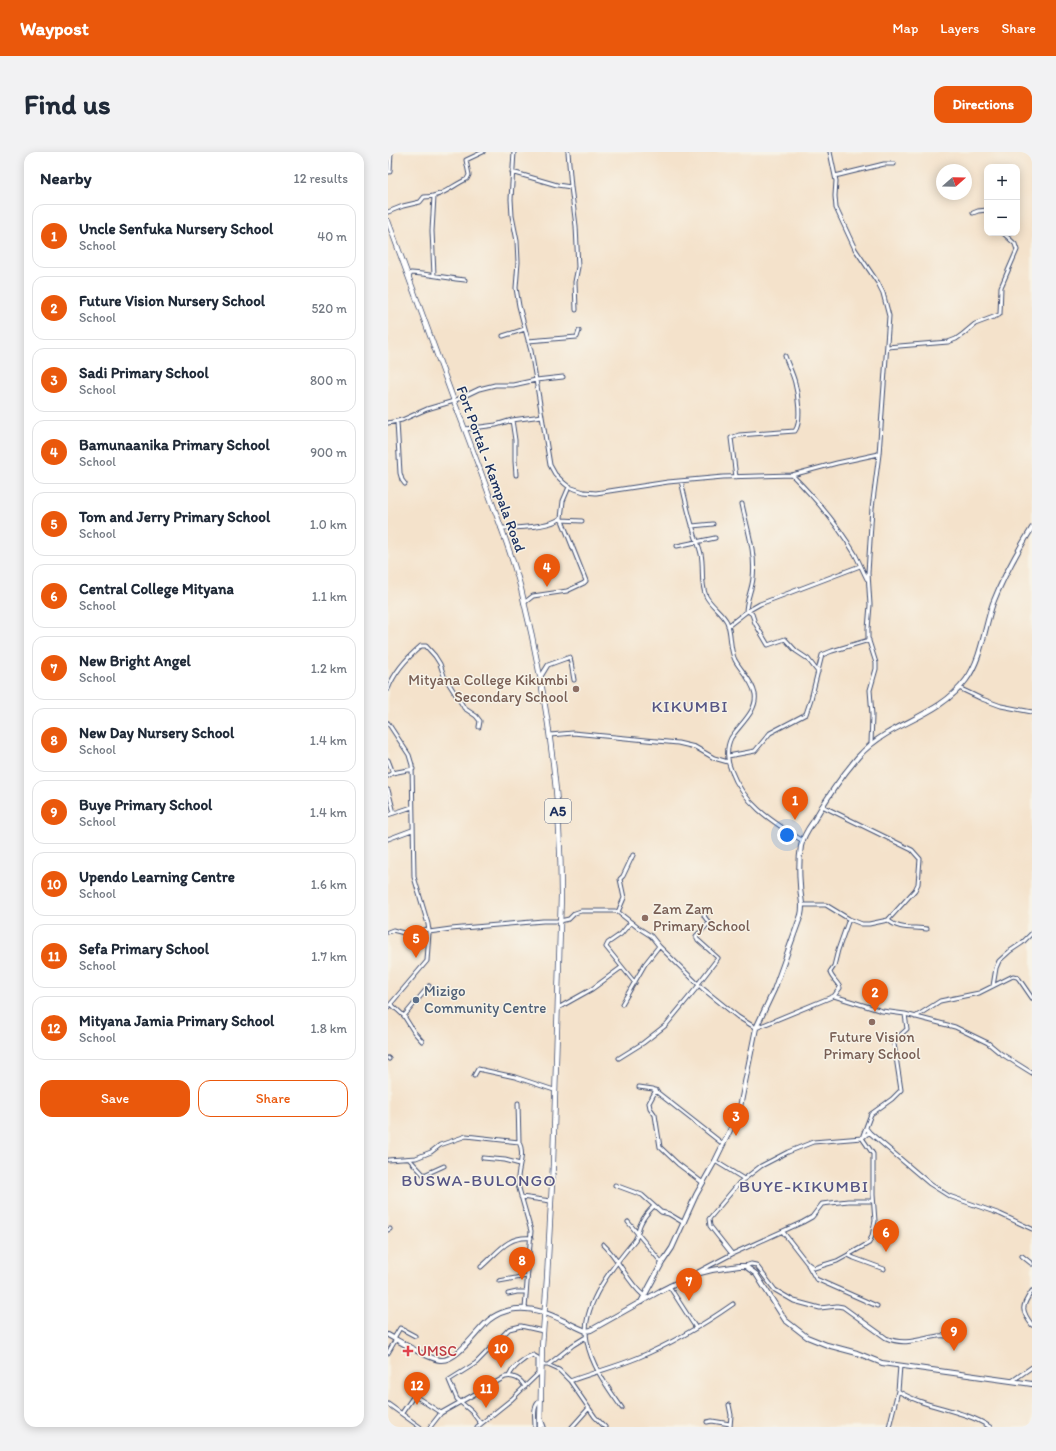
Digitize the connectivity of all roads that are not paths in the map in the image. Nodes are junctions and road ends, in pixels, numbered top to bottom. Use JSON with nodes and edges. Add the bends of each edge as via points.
{"nodes":[{"id":1,"x":392,"y":152,"type":"edge"},
{"id":2,"x":483,"y":152,"type":"edge"},
{"id":3,"x":514,"y":152,"type":"edge"},
{"id":4,"x":568,"y":152,"type":"edge"},
{"id":5,"x":830,"y":152,"type":"edge"},
{"id":6,"x":894,"y":164,"type":"dead end"},
{"id":7,"x":388,"y":172,"type":"edge"},
{"id":8,"x":512,"y":172,"type":"junction"},
{"id":9,"x":835,"y":176,"type":"junction"},
{"id":10,"x":571,"y":188,"type":"junction"},
{"id":11,"x":434,"y":196,"type":"junction"},
{"id":12,"x":984,"y":210,"type":"edge"},
{"id":13,"x":388,"y":212,"type":"edge"},
{"id":14,"x":973,"y":213,"type":"dead end"},
{"id":15,"x":388,"y":220,"type":"edge"},
{"id":16,"x":1006,"y":236,"type":"edge"},
{"id":17,"x":434,"y":275,"type":"junction"},
{"id":18,"x":409,"y":276,"type":"junction"},
{"id":19,"x":465,"y":280,"type":"dead end"},
{"id":20,"x":576,"y":310,"type":"dead end"},
{"id":21,"x":525,"y":329,"type":"junction"},
{"id":22,"x":578,"y":331,"type":"dead end"},
{"id":23,"x":503,"y":336,"type":"dead end"},
{"id":24,"x":528,"y":341,"type":"junction"},
{"id":25,"x":887,"y":347,"type":"junction"},
{"id":26,"x":785,"y":356,"type":"dead end"},
{"id":27,"x":563,"y":377,"type":"dead end"},
{"id":28,"x":536,"y":380,"type":"junction"},
{"id":29,"x":454,"y":401,"type":"junction"},
{"id":30,"x":542,"y":416,"type":"junction"},
{"id":31,"x":512,"y":420,"type":"junction"},
{"id":32,"x":397,"y":422,"type":"junction"},
{"id":33,"x":388,"y":423,"type":"edge"},
{"id":34,"x":465,"y":429,"type":"junction"},
{"id":35,"x":879,"y":454,"type":"junction"},
{"id":36,"x":516,"y":475,"type":"dead end"},
{"id":37,"x":792,"y":475,"type":"junction"},
{"id":38,"x":736,"y":477,"type":"junction"},
{"id":39,"x":681,"y":481,"type":"junction"},
{"id":40,"x":405,"y":484,"type":"dead end"},
{"id":41,"x":569,"y":487,"type":"junction"},
{"id":42,"x":742,"y":504,"type":"dead end"},
{"id":43,"x":561,"y":519,"type":"junction"},
{"id":44,"x":582,"y":521,"type":"dead end"},
{"id":45,"x":713,"y":524,"type":"dead end"},
{"id":46,"x":692,"y":526,"type":"junction"},
{"id":47,"x":501,"y":528,"type":"junction"},
{"id":48,"x":1032,"y":528,"type":"edge"},
{"id":49,"x":715,"y":538,"type":"dead end"},
{"id":50,"x":697,"y":542,"type":"junction"},
{"id":51,"x":677,"y":546,"type":"dead end"},
{"id":52,"x":860,"y":566,"type":"junction"},
{"id":53,"x":868,"y":581,"type":"junction"},
{"id":54,"x":524,"y":603,"type":"junction"},
{"id":55,"x":747,"y":611,"type":"junction"},
{"id":56,"x":728,"y":626,"type":"junction"},
{"id":57,"x":869,"y":640,"type":"junction"},
{"id":58,"x":818,"y":672,"type":"junction"},
{"id":59,"x":388,"y":676,"type":"edge"},
{"id":60,"x":540,"y":678,"type":"junction"},
{"id":61,"x":392,"y":680,"type":"junction"},
{"id":62,"x":574,"y":680,"type":"dead end"},
{"id":63,"x":959,"y":688,"type":"junction"},
{"id":64,"x":388,"y":689,"type":"edge"},
{"id":65,"x":1032,"y":712,"type":"edge"},
{"id":66,"x":388,"y":723,"type":"edge"},
{"id":67,"x":479,"y":727,"type":"dead end"},
{"id":68,"x":550,"y":735,"type":"junction"},
{"id":69,"x":871,"y":744,"type":"junction"},
{"id":70,"x":728,"y":756,"type":"junction"},
{"id":71,"x":388,"y":760,"type":"edge"},
{"id":72,"x":728,"y":762,"type":"junction"},
{"id":73,"x":413,"y":769,"type":"junction"},
{"id":74,"x":393,"y":773,"type":"junction"},
{"id":75,"x":388,"y":776,"type":"edge"},
{"id":76,"x":388,"y":790,"type":"edge"},
{"id":77,"x":412,"y":806,"type":"junction"},
{"id":78,"x":822,"y":806,"type":"junction"},
{"id":79,"x":394,"y":813,"type":"junction"},
{"id":80,"x":388,"y":815,"type":"edge"},
{"id":81,"x":412,"y":830,"type":"junction"},
{"id":82,"x":388,"y":839,"type":"edge"},
{"id":83,"x":803,"y":841,"type":"junction"},
{"id":84,"x":633,"y":855,"type":"dead end"},
{"id":85,"x":803,"y":905,"type":"junction"},
{"id":86,"x":707,"y":911,"type":"dead end"},
{"id":87,"x":618,"y":912,"type":"junction"},
{"id":88,"x":849,"y":919,"type":"junction"},
{"id":89,"x":888,"y":920,"type":"junction"},
{"id":90,"x":560,"y":922,"type":"junction"},
{"id":91,"x":631,"y":922,"type":"junction"},
{"id":92,"x":926,"y":929,"type":"dead end"},
{"id":93,"x":429,"y":931,"type":"junction"},
{"id":94,"x":388,"y":932,"type":"edge"},
{"id":95,"x":1032,"y":933,"type":"edge"},
{"id":96,"x":659,"y":946,"type":"junction"},
{"id":97,"x":622,"y":967,"type":"junction"},
{"id":98,"x":635,"y":983,"type":"junction"},
{"id":99,"x":698,"y":985,"type":"junction"},
{"id":100,"x":429,"y":986,"type":"dead end"},
{"id":101,"x":993,"y":986,"type":"junction"},
{"id":102,"x":1031,"y":994,"type":"edge"},
{"id":103,"x":834,"y":996,"type":"junction"},
{"id":104,"x":1032,"y":998,"type":"edge"},
{"id":105,"x":391,"y":1004,"type":"junction"},
{"id":106,"x":622,"y":1004,"type":"dead end"},
{"id":107,"x":388,"y":1007,"type":"edge"},
{"id":108,"x":557,"y":1009,"type":"junction"},
{"id":109,"x":905,"y":1014,"type":"junction"},
{"id":110,"x":404,"y":1016,"type":"junction"},
{"id":111,"x":915,"y":1017,"type":"junction"},
{"id":112,"x":756,"y":1028,"type":"junction"},
{"id":113,"x":422,"y":1040,"type":"dead end"},
{"id":114,"x":619,"y":1058,"type":"dead end"},
{"id":115,"x":1032,"y":1073,"type":"edge"},
{"id":116,"x":474,"y":1076,"type":"dead end"},
{"id":117,"x":639,"y":1088,"type":"dead end"},
{"id":118,"x":554,"y":1090,"type":"junction"},
{"id":119,"x":656,"y":1090,"type":"junction"},
{"id":120,"x":518,"y":1104,"type":"dead end"},
{"id":121,"x":866,"y":1128,"type":"junction"},
{"id":122,"x":870,"y":1133,"type":"junction"},
{"id":123,"x":862,"y":1138,"type":"junction"},
{"id":124,"x":519,"y":1142,"type":"junction"},
{"id":125,"x":723,"y":1144,"type":"junction"},
{"id":126,"x":483,"y":1158,"type":"dead end"},
{"id":127,"x":388,"y":1160,"type":"edge"},
{"id":128,"x":410,"y":1160,"type":"junction"},
{"id":129,"x":715,"y":1161,"type":"junction"},
{"id":130,"x":520,"y":1164,"type":"junction"},
{"id":131,"x":444,"y":1166,"type":"dead end"},
{"id":132,"x":744,"y":1179,"type":"junction"},
{"id":133,"x":703,"y":1183,"type":"junction"},
{"id":134,"x":615,"y":1186,"type":"dead end"},
{"id":135,"x":520,"y":1197,"type":"junction"},
{"id":136,"x":551,"y":1201,"type":"junction"},
{"id":137,"x":873,"y":1201,"type":"junction"},
{"id":138,"x":654,"y":1206,"type":"junction"},
{"id":139,"x":628,"y":1222,"type":"dead end"},
{"id":140,"x":684,"y":1224,"type":"junction"},
{"id":141,"x":1032,"y":1229,"type":"edge"},
{"id":142,"x":783,"y":1232,"type":"junction"},
{"id":143,"x":638,"y":1235,"type":"junction"},
{"id":144,"x":531,"y":1238,"type":"junction"},
{"id":145,"x":604,"y":1244,"type":"dead end"},
{"id":146,"x":732,"y":1254,"type":"junction"},
{"id":147,"x":848,"y":1255,"type":"junction"},
{"id":148,"x":1022,"y":1256,"type":"dead end"},
{"id":149,"x":618,"y":1262,"type":"junction"},
{"id":150,"x":662,"y":1263,"type":"junction"},
{"id":151,"x":808,"y":1263,"type":"junction"},
{"id":152,"x":1032,"y":1264,"type":"edge"},
{"id":153,"x":746,"y":1266,"type":"junction"},
{"id":154,"x":481,"y":1267,"type":"dead end"},
{"id":155,"x":884,"y":1269,"type":"dead end"},
{"id":156,"x":692,"y":1275,"type":"junction"},
{"id":157,"x":527,"y":1276,"type":"junction"},
{"id":158,"x":499,"y":1281,"type":"dead end"},
{"id":159,"x":669,"y":1286,"type":"junction"},
{"id":160,"x":1032,"y":1291,"type":"edge"},
{"id":161,"x":526,"y":1292,"type":"junction"},
{"id":162,"x":508,"y":1294,"type":"dead end"},
{"id":163,"x":644,"y":1296,"type":"junction"},
{"id":164,"x":641,"y":1302,"type":"junction"},
{"id":165,"x":733,"y":1304,"type":"dead end"},
{"id":166,"x":877,"y":1306,"type":"dead end"},
{"id":167,"x":525,"y":1308,"type":"junction"},
{"id":168,"x":544,"y":1312,"type":"junction"},
{"id":169,"x":1032,"y":1325,"type":"edge"},
{"id":170,"x":696,"y":1328,"type":"junction"},
{"id":171,"x":543,"y":1331,"type":"junction"},
{"id":172,"x":586,"y":1331,"type":"junction"},
{"id":173,"x":388,"y":1335,"type":"edge"},
{"id":174,"x":415,"y":1336,"type":"dead end"},
{"id":175,"x":586,"y":1337,"type":"junction"},
{"id":176,"x":395,"y":1338,"type":"junction"},
{"id":177,"x":960,"y":1338,"type":"dead end"},
{"id":178,"x":388,"y":1353,"type":"edge"},
{"id":179,"x":548,"y":1364,"type":"junction"},
{"id":180,"x":542,"y":1365,"type":"junction"},
{"id":181,"x":900,"y":1366,"type":"junction"},
{"id":182,"x":1032,"y":1367,"type":"edge"},
{"id":183,"x":599,"y":1371,"type":"junction"},
{"id":184,"x":540,"y":1372,"type":"junction"},
{"id":185,"x":509,"y":1376,"type":"junction"},
{"id":186,"x":570,"y":1381,"type":"junction"},
{"id":187,"x":1012,"y":1381,"type":"junction"},
{"id":188,"x":1032,"y":1384,"type":"edge"},
{"id":189,"x":525,"y":1386,"type":"junction"},
{"id":190,"x":898,"y":1391,"type":"junction"},
{"id":191,"x":541,"y":1400,"type":"junction"},
{"id":192,"x":461,"y":1401,"type":"junction"},
{"id":193,"x":388,"y":1404,"type":"edge"},
{"id":194,"x":730,"y":1405,"type":"dead end"},
{"id":195,"x":589,"y":1408,"type":"junction"},
{"id":196,"x":622,"y":1408,"type":"dead end"},
{"id":197,"x":402,"y":1413,"type":"junction"},
{"id":198,"x":441,"y":1413,"type":"junction"},
{"id":199,"x":540,"y":1418,"type":"junction"},
{"id":200,"x":707,"y":1422,"type":"dead end"},
{"id":201,"x":481,"y":1424,"type":"junction"},
{"id":202,"x":730,"y":1425,"type":"edge"},
{"id":203,"x":420,"y":1427,"type":"edge"},
{"id":204,"x":430,"y":1427,"type":"edge"},
{"id":205,"x":477,"y":1427,"type":"edge"},
{"id":206,"x":535,"y":1427,"type":"edge"},
{"id":207,"x":540,"y":1427,"type":"edge"},
{"id":208,"x":544,"y":1427,"type":"edge"},
{"id":209,"x":572,"y":1427,"type":"edge"},
{"id":210,"x":606,"y":1427,"type":"edge"},
{"id":211,"x":889,"y":1427,"type":"edge"},
{"id":212,"x":990,"y":1427,"type":"edge"}],
"edges":[{"from":1,"to":7,"type":"street"},
{"from":2,"to":11,"type":"street","via":[[466,160],[467,179],[455,184],[445,193]]},
{"from":3,"to":8,"type":"street"},
{"from":4,"to":10,"type":"street"},
{"from":5,"to":9,"type":"street"},
{"from":6,"to":9,"type":"street"},
{"from":8,"to":10,"type":"street"},
{"from":8,"to":21,"type":"street","via":[[512,216],[518,262],[516,288]]},
{"from":9,"to":25,"type":"street","via":[[836,208],[855,249],[883,293],[889,316]]},
{"from":10,"to":20,"type":"street","via":[[578,267],[574,282]]},
{"from":11,"to":13,"type":"street"},
{"from":11,"to":17,"type":"street"},
{"from":12,"to":14,"type":"street"},
{"from":15,"to":18,"type":"main road","name":"Fort Portal - Kampala Road","number":"A5"},
{"from":16,"to":25,"type":"street","via":[[1015,244],[1017,250],[1001,287],[999,315],[975,324],[948,342]]},
{"from":17,"to":18,"type":"street","via":[[411,273]]},
{"from":17,"to":19,"type":"street"},
{"from":18,"to":29,"type":"main road","name":"Fort Portal - Kampala Road","number":"A5"},
{"from":21,"to":23,"type":"street"},
{"from":21,"to":24,"type":"street"},
{"from":22,"to":24,"type":"street","via":[[577,337]]},
{"from":24,"to":28,"type":"street"},
{"from":25,"to":35,"type":"street"},
{"from":26,"to":38,"type":"street","via":[[795,383],[799,410],[797,428],[795,431],[739,435],[730,438]]},
{"from":27,"to":28,"type":"street"},
{"from":28,"to":29,"type":"street","via":[[479,389]]},
{"from":28,"to":30,"type":"street"},
{"from":29,"to":32,"type":"street"},
{"from":29,"to":34,"type":"main road","name":"Fort Portal - Kampala Road","number":"A5"},
{"from":30,"to":31,"type":"street"},
{"from":30,"to":41,"type":"street","via":[[550,465]]},
{"from":31,"to":34,"type":"street"},
{"from":31,"to":36,"type":"street"},
{"from":32,"to":33,"type":"street"},
{"from":32,"to":40,"type":"street","via":[[400,473]]},
{"from":34,"to":47,"type":"main road","name":"Fort Portal - Kampala Road","number":"A5"},
{"from":35,"to":37,"type":"street"},
{"from":35,"to":53,"type":"street","via":[[872,508]]},
{"from":37,"to":38,"type":"street"},
{"from":37,"to":52,"type":"street","via":[[837,528]]},
{"from":38,"to":39,"type":"street"},
{"from":39,"to":41,"type":"street","via":[[596,493]]},
{"from":39,"to":46,"type":"street"},
{"from":41,"to":43,"type":"street","via":[[563,501]]},
{"from":42,"to":55,"type":"street","via":[[750,537],[753,565]]},
{"from":43,"to":44,"type":"street"},
{"from":43,"to":47,"type":"street","via":[[548,524]]},
{"from":43,"to":54,"type":"street","via":[[586,581],[567,591],[533,596]]},
{"from":45,"to":46,"type":"street"},
{"from":46,"to":50,"type":"street"},
{"from":47,"to":54,"type":"main road","name":"Fort Portal - Kampala Road","number":"A5"},
{"from":48,"to":63,"type":"street","via":[[1001,584],[974,665]]},
{"from":49,"to":50,"type":"street"},
{"from":50,"to":51,"type":"street"},
{"from":50,"to":56,"type":"street","via":[[706,596],[723,615]]},
{"from":52,"to":53,"type":"street"},
{"from":52,"to":55,"type":"street"},
{"from":53,"to":57,"type":"street"},
{"from":54,"to":60,"type":"main road","name":"Fort Portal - Kampala Road","number":"A5"},
{"from":55,"to":56,"type":"street"},
{"from":55,"to":58,"type":"street","via":[[752,614],[768,645],[785,639],[808,659]]},
{"from":56,"to":70,"type":"street","via":[[735,660],[752,685],[755,698],[752,710],[731,738]]},
{"from":57,"to":58,"type":"street","via":[[824,654]]},
{"from":57,"to":69,"type":"street","via":[[876,663],[870,690]]},
{"from":58,"to":70,"type":"street","via":[[806,714],[770,733],[755,752]]},
{"from":59,"to":61,"type":"street"},
{"from":60,"to":62,"type":"street","via":[[548,665],[570,657]]},
{"from":60,"to":68,"type":"main road","name":"Fort Portal - Kampala Road","number":"A5"},
{"from":61,"to":64,"type":"street"},
{"from":61,"to":67,"type":"street","via":[[410,655],[421,646],[426,646],[440,664],[444,676],[464,708],[480,721]]},
{"from":63,"to":65,"type":"street","via":[[1001,706]]},
{"from":63,"to":69,"type":"street","via":[[950,699]]},
{"from":66,"to":73,"type":"street","via":[[409,754]]},
{"from":68,"to":72,"type":"street","via":[[572,733],[678,743],[695,747],[714,758]]},
{"from":68,"to":90,"type":"main road","name":"Fort Portal - Kampala Road","number":"A5","via":[[561,864]]},
{"from":69,"to":78,"type":"street","via":[[858,756]]},
{"from":70,"to":72,"type":"street"},
{"from":71,"to":74,"type":"street"},
{"from":72,"to":83,"type":"street","via":[[735,781],[750,802],[774,823]]},
{"from":73,"to":74,"type":"street"},
{"from":73,"to":77,"type":"street"},
{"from":74,"to":75,"type":"street"},
{"from":76,"to":79,"type":"street"},
{"from":77,"to":79,"type":"street"},
{"from":77,"to":81,"type":"street"},
{"from":78,"to":83,"type":"street"},
{"from":78,"to":89,"type":"street","via":[[912,850],[920,859],[917,887]]},
{"from":79,"to":80,"type":"street"},
{"from":81,"to":82,"type":"street"},
{"from":81,"to":93,"type":"street","via":[[414,877]]},
{"from":83,"to":85,"type":"street","via":[[800,886]]},
{"from":84,"to":87,"type":"street","via":[[620,879],[624,898]]},
{"from":85,"to":88,"type":"street","via":[[826,905]]},
{"from":85,"to":112,"type":"street","via":[[774,990]]},
{"from":86,"to":99,"type":"street","via":[[704,916],[709,923],[696,936],[718,958]]},
{"from":87,"to":90,"type":"street","via":[[581,911]]},
{"from":87,"to":91,"type":"street"},
{"from":88,"to":89,"type":"street","via":[[865,924]]},
{"from":88,"to":103,"type":"street","via":[[830,972],[840,988]]},
{"from":89,"to":92,"type":"street","via":[[899,927]]},
{"from":90,"to":93,"type":"street","via":[[543,921]]},
{"from":90,"to":108,"type":"main road","name":"Fort Portal - Kampala Road","number":"A5"},
{"from":91,"to":96,"type":"street","via":[[651,936]]},
{"from":91,"to":97,"type":"street","via":[[606,946]]},
{"from":93,"to":94,"type":"street","via":[[413,934],[393,930]]},
{"from":93,"to":105,"type":"street","via":[[427,961]]},
{"from":95,"to":101,"type":"street","via":[[999,961]]},
{"from":96,"to":98,"type":"street"},
{"from":96,"to":99,"type":"street"},
{"from":97,"to":98,"type":"street"},
{"from":97,"to":108,"type":"street","via":[[592,989]]},
{"from":98,"to":106,"type":"street"},
{"from":99,"to":112,"type":"street"},
{"from":99,"to":114,"type":"street","via":[[666,1025]]},
{"from":100,"to":110,"type":"street"},
{"from":101,"to":102,"type":"street","via":[[1017,976]]},
{"from":101,"to":111,"type":"street","via":[[979,993],[940,1000]]},
{"from":102,"to":104,"type":"street"},
{"from":103,"to":109,"type":"street","via":[[882,1011]]},
{"from":103,"to":112,"type":"street"},
{"from":105,"to":107,"type":"street"},
{"from":105,"to":110,"type":"street"},
{"from":108,"to":118,"type":"main road","name":"Fort Portal - Kampala Road","number":"A5"},
{"from":109,"to":111,"type":"street"},
{"from":109,"to":121,"type":"street","via":[[906,1029],[894,1044],[901,1090],[871,1114]]},
{"from":110,"to":113,"type":"street"},
{"from":111,"to":115,"type":"street","via":[[955,1027],[978,1037]]},
{"from":112,"to":125,"type":"street","via":[[739,1112]]},
{"from":116,"to":118,"type":"street","via":[[478,1069],[500,1073]]},
{"from":117,"to":119,"type":"street"},
{"from":118,"to":136,"type":"main road","name":"Fort Portal - Kampala Road","number":"A5"},
{"from":119,"to":125,"type":"street"},
{"from":119,"to":133,"type":"street","via":[[649,1103],[660,1147]]},
{"from":120,"to":124,"type":"street"},
{"from":121,"to":122,"type":"street"},
{"from":121,"to":123,"type":"street"},
{"from":122,"to":123,"type":"street"},
{"from":122,"to":141,"type":"street","via":[[924,1180],[949,1196],[1000,1214]]},
{"from":123,"to":132,"type":"street","via":[[813,1142],[770,1162]]},
{"from":123,"to":137,"type":"street","via":[[873,1154]]},
{"from":124,"to":128,"type":"street","via":[[466,1136]]},
{"from":124,"to":130,"type":"street","via":[[522,1155]]},
{"from":125,"to":129,"type":"street"},
{"from":126,"to":130,"type":"street"},
{"from":127,"to":128,"type":"street"},
{"from":128,"to":131,"type":"street","via":[[424,1176]]},
{"from":129,"to":132,"type":"street"},
{"from":129,"to":133,"type":"street"},
{"from":130,"to":135,"type":"street"},
{"from":132,"to":146,"type":"street","via":[[708,1223]]},
{"from":133,"to":140,"type":"street"},
{"from":134,"to":138,"type":"street","via":[[642,1196]]},
{"from":135,"to":136,"type":"street"},
{"from":135,"to":144,"type":"street"},
{"from":136,"to":168,"type":"main road","name":"Fort Portal - Kampala Road","number":"A5"},
{"from":137,"to":142,"type":"street","via":[[822,1204],[812,1216]]},
{"from":137,"to":147,"type":"street","via":[[875,1221],[871,1240]]},
{"from":138,"to":140,"type":"street"},
{"from":138,"to":143,"type":"street","via":[[640,1223]]},
{"from":139,"to":143,"type":"street"},
{"from":140,"to":150,"type":"street"},
{"from":142,"to":146,"type":"street"},
{"from":142,"to":151,"type":"street"},
{"from":143,"to":149,"type":"street"},
{"from":143,"to":150,"type":"street"},
{"from":144,"to":154,"type":"street","via":[[507,1242]]},
{"from":144,"to":157,"type":"street"},
{"from":145,"to":149,"type":"street"},
{"from":146,"to":156,"type":"street"},
{"from":147,"to":151,"type":"street","via":[[817,1267],[811,1267]]},
{"from":147,"to":155,"type":"street"},
{"from":148,"to":152,"type":"street"},
{"from":149,"to":163,"type":"street","via":[[629,1281]]},
{"from":149,"to":172,"type":"street","via":[[592,1303]]},
{"from":150,"to":163,"type":"street"},
{"from":151,"to":166,"type":"street","via":[[816,1279]]},
{"from":153,"to":156,"type":"street"},
{"from":153,"to":177,"type":"street","via":[[756,1265],[775,1290],[794,1301],[820,1308],[843,1307],[886,1338],[902,1342],[939,1336]]},
{"from":153,"to":181,"type":"street","via":[[756,1274],[785,1320],[807,1337],[882,1363]]},
{"from":156,"to":159,"type":"street"},
{"from":157,"to":158,"type":"street"},
{"from":157,"to":161,"type":"street"},
{"from":159,"to":164,"type":"street"},
{"from":159,"to":170,"type":"street"},
{"from":160,"to":169,"type":"street","via":[[1023,1308]]},
{"from":161,"to":162,"type":"street"},
{"from":161,"to":167,"type":"street"},
{"from":163,"to":164,"type":"street"},
{"from":164,"to":172,"type":"street"},
{"from":165,"to":170,"type":"street"},
{"from":167,"to":168,"type":"street"},
{"from":167,"to":176,"type":"street","via":[[505,1312],[488,1321],[452,1357],[442,1360],[428,1356]]},
{"from":168,"to":171,"type":"main road","name":"Fort Portal - Kampala Road","number":"A5"},
{"from":168,"to":172,"type":"street"},
{"from":170,"to":183,"type":"street","via":[[636,1358]]},
{"from":171,"to":180,"type":"main road","name":"Fort Portal - Kampala Road","number":"A5"},
{"from":171,"to":192,"type":"street","via":[[520,1326],[509,1329],[476,1363],[449,1380],[457,1399]]},
{"from":172,"to":175,"type":"street"},
{"from":173,"to":176,"type":"street"},
{"from":174,"to":176,"type":"street","via":[[400,1328]]},
{"from":175,"to":179,"type":"street"},
{"from":175,"to":183,"type":"street"},
{"from":176,"to":178,"type":"street"},
{"from":179,"to":180,"type":"street"},
{"from":179,"to":186,"type":"street"},
{"from":180,"to":184,"type":"main road","name":"Fort Portal - Kampala Road","number":"A5"},
{"from":181,"to":187,"type":"street"},
{"from":181,"to":190,"type":"street"},
{"from":182,"to":187,"type":"street"},
{"from":183,"to":186,"type":"street"},
{"from":183,"to":196,"type":"street"},
{"from":184,"to":185,"type":"street","via":[[538,1358],[533,1355],[527,1357]]},
{"from":184,"to":189,"type":"street"},
{"from":184,"to":191,"type":"main road","name":"Fort Portal - Kampala Road","number":"A5"},
{"from":185,"to":189,"type":"street"},
{"from":185,"to":192,"type":"street"},
{"from":186,"to":195,"type":"street"},
{"from":187,"to":188,"type":"street"},
{"from":189,"to":201,"type":"street"},
{"from":190,"to":211,"type":"street"},
{"from":190,"to":212,"type":"street"},
{"from":191,"to":199,"type":"main road","name":"Fort Portal - Kampala Road","number":"A5"},
{"from":191,"to":206,"type":"street","via":[[535,1407]]},
{"from":192,"to":198,"type":"street"},
{"from":192,"to":201,"type":"street"},
{"from":193,"to":197,"type":"street"},
{"from":194,"to":202,"type":"street"},
{"from":195,"to":209,"type":"street"},
{"from":195,"to":210,"type":"street"},
{"from":197,"to":198,"type":"street","via":[[415,1396]]},
{"from":197,"to":203,"type":"street"},
{"from":198,"to":204,"type":"street"},
{"from":199,"to":207,"type":"main road","name":"Fort Portal - Kampala Road","number":"A5"},
{"from":199,"to":208,"type":"street"},
{"from":200,"to":202,"type":"street"},
{"from":201,"to":205,"type":"street"}]}
